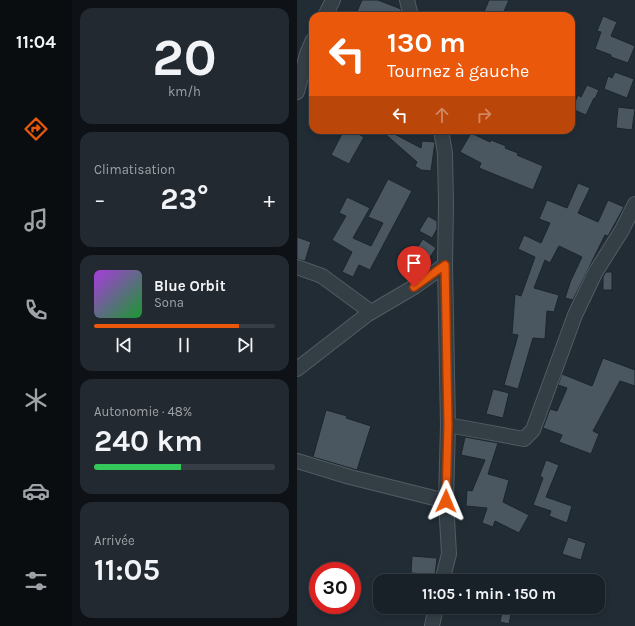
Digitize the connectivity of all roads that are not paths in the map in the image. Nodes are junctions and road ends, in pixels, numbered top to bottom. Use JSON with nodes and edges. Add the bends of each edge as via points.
{"nodes":[{"id":1,"x":333,"y":0,"type":"edge"},
{"id":2,"x":407,"y":0,"type":"edge"},
{"id":3,"x":327,"y":12,"type":"edge"},
{"id":4,"x":410,"y":12,"type":"edge"},
{"id":5,"x":309,"y":49,"type":"edge"},
{"id":6,"x":297,"y":92,"type":"edge"},
{"id":7,"x":442,"y":134,"type":"edge"},
{"id":8,"x":635,"y":204,"type":"edge"},
{"id":9,"x":445,"y":265,"type":"junction"},
{"id":10,"x":297,"y":266,"type":"edge"},
{"id":11,"x":371,"y":312,"type":"junction"},
{"id":12,"x":297,"y":369,"type":"edge"},
{"id":13,"x":448,"y":425,"type":"junction"},
{"id":14,"x":297,"y":461,"type":"edge"},
{"id":15,"x":446,"y":501,"type":"junction"},
{"id":16,"x":444,"y":574,"type":"edge"},
{"id":17,"x":435,"y":614,"type":"edge"},
{"id":18,"x":432,"y":626,"type":"edge"}],
"edges":[{"from":1,"to":3,"type":"street"},
{"from":2,"to":4,"type":"street"},
{"from":5,"to":6,"type":"street"},
{"from":7,"to":9,"type":"street","via":[[445,153]]},
{"from":8,"to":13,"type":"street","via":[[595,273],[575,315],[533,430],[524,439]]},
{"from":9,"to":11,"type":"street"},
{"from":9,"to":13,"type":"street"},
{"from":10,"to":11,"type":"street","via":[[322,276]]},
{"from":11,"to":12,"type":"street"},
{"from":13,"to":15,"type":"street"},
{"from":14,"to":15,"type":"street"},
{"from":15,"to":16,"type":"street","via":[[449,554]]},
{"from":17,"to":18,"type":"street"}]}
